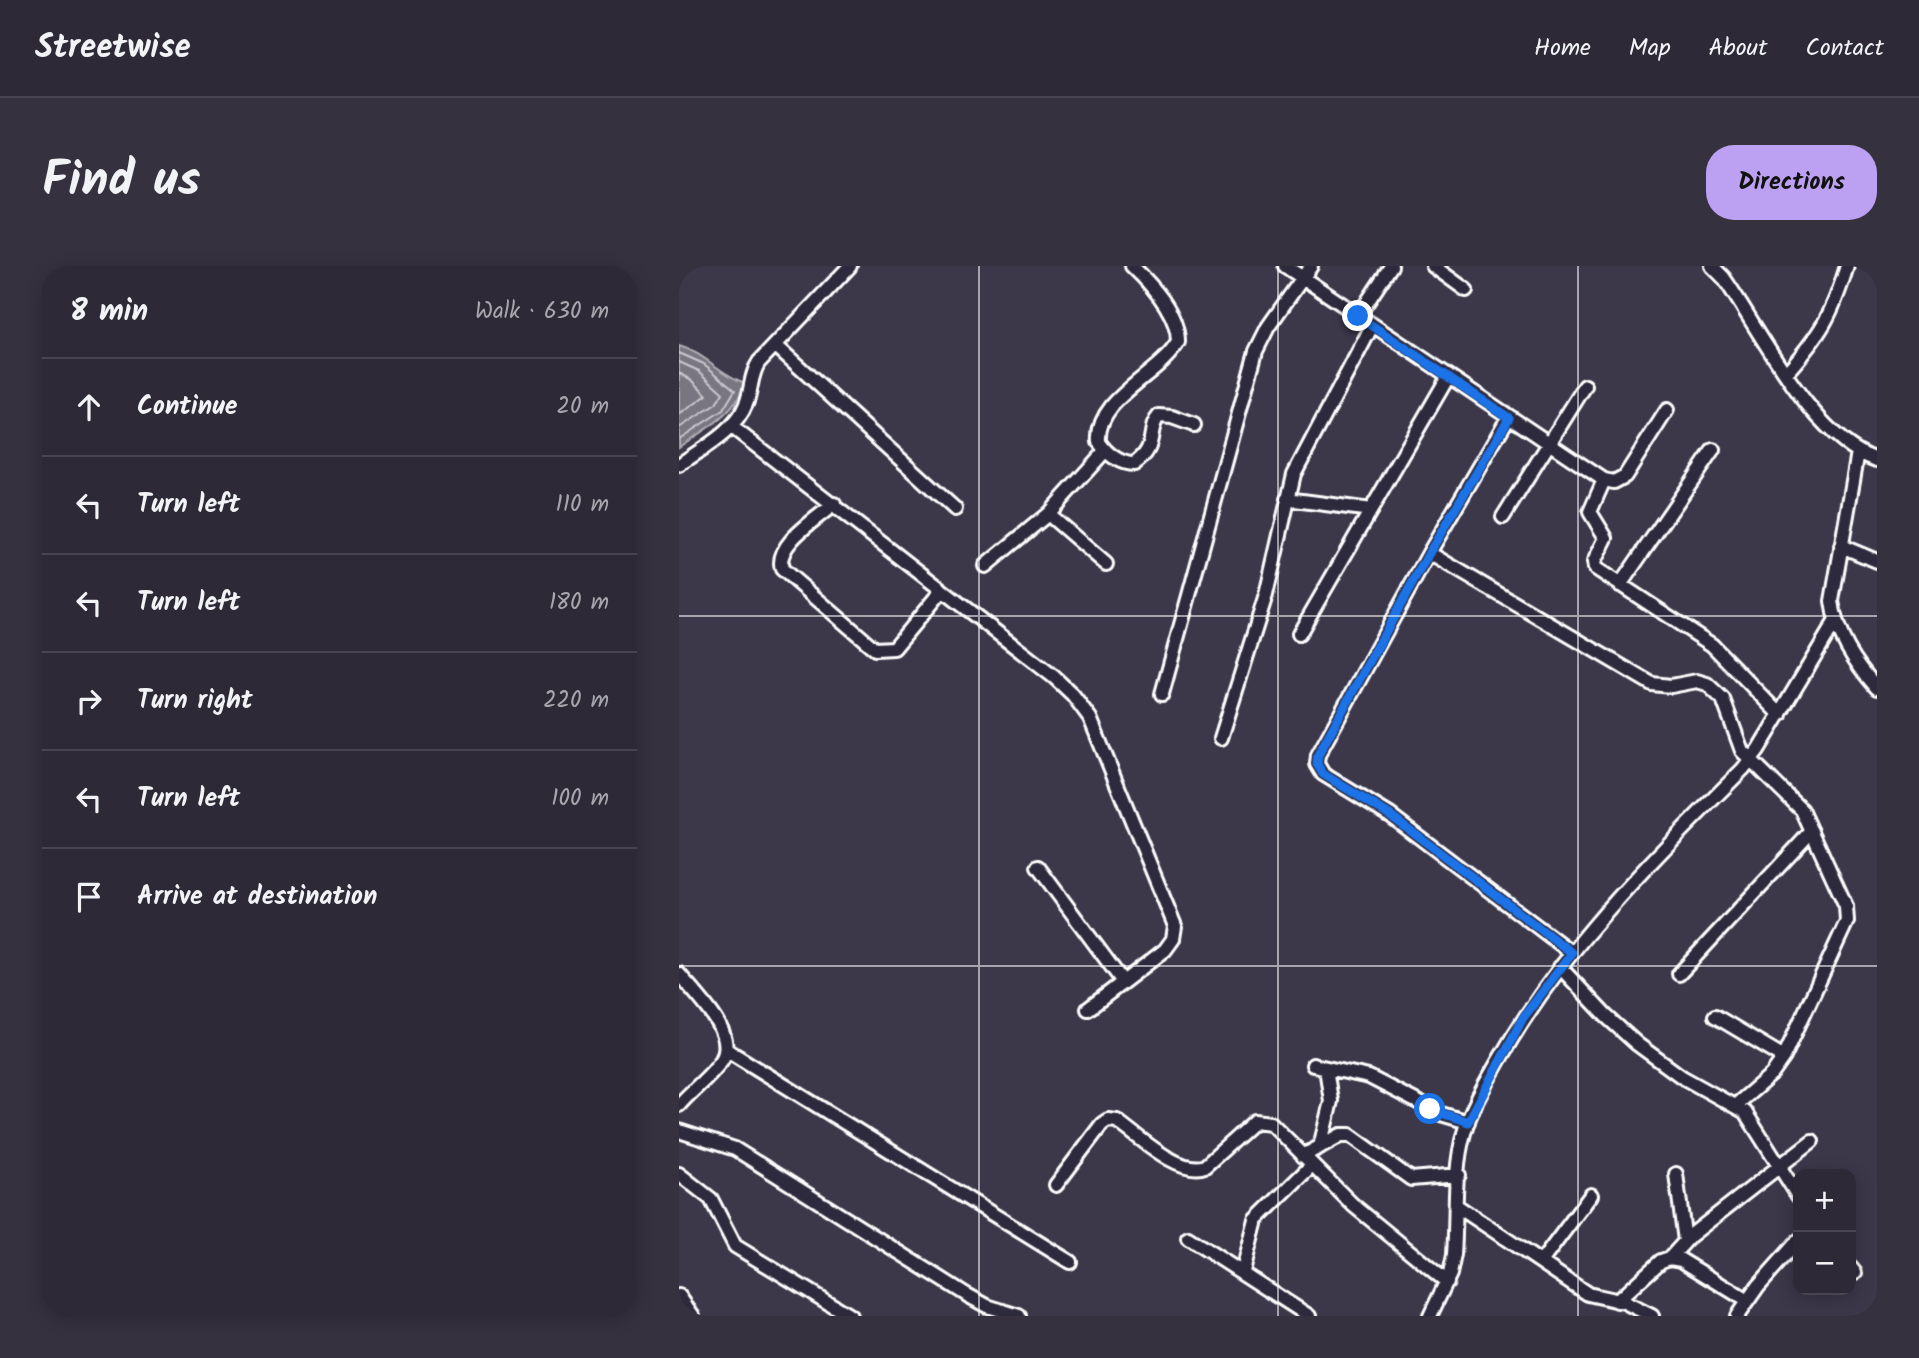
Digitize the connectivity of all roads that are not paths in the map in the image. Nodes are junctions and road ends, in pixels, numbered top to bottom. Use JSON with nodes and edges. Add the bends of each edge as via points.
{"nodes":[{"id":1,"x":849,"y":266,"type":"edge"},
{"id":2,"x":1132,"y":266,"type":"edge"},
{"id":3,"x":1285,"y":266,"type":"edge"},
{"id":4,"x":1311,"y":266,"type":"edge"},
{"id":5,"x":1391,"y":266,"type":"edge"},
{"id":6,"x":1433,"y":266,"type":"edge"},
{"id":7,"x":1711,"y":266,"type":"edge"},
{"id":8,"x":1847,"y":266,"type":"edge"},
{"id":9,"x":1303,"y":279,"type":"junction"},
{"id":10,"x":1466,"y":290,"type":"dead end"},
{"id":11,"x":1358,"y":316,"type":"junction"},
{"id":12,"x":1373,"y":326,"type":"junction"},
{"id":13,"x":775,"y":345,"type":"junction"},
{"id":14,"x":1786,"y":373,"type":"junction"},
{"id":15,"x":1448,"y":377,"type":"junction"},
{"id":16,"x":1585,"y":386,"type":"dead end"},
{"id":17,"x":1667,"y":410,"type":"dead end"},
{"id":18,"x":1509,"y":418,"type":"junction"},
{"id":19,"x":1194,"y":425,"type":"dead end"},
{"id":20,"x":732,"y":427,"type":"junction"},
{"id":21,"x":1550,"y":445,"type":"junction"},
{"id":22,"x":1713,"y":450,"type":"dead end"},
{"id":23,"x":1105,"y":451,"type":"junction"},
{"id":24,"x":1859,"y":453,"type":"junction"},
{"id":25,"x":1877,"y":460,"type":"edge"},
{"id":26,"x":679,"y":465,"type":"edge"},
{"id":27,"x":1604,"y":480,"type":"junction"},
{"id":28,"x":1287,"y":499,"type":"junction"},
{"id":29,"x":834,"y":504,"type":"junction"},
{"id":30,"x":955,"y":509,"type":"dead end"},
{"id":31,"x":1371,"y":510,"type":"junction"},
{"id":32,"x":1048,"y":513,"type":"junction"},
{"id":33,"x":1503,"y":517,"type":"dead end"},
{"id":34,"x":1841,"y":546,"type":"junction"},
{"id":35,"x":1429,"y":553,"type":"junction"},
{"id":36,"x":1877,"y":561,"type":"edge"},
{"id":37,"x":1107,"y":564,"type":"dead end"},
{"id":38,"x":985,"y":566,"type":"dead end"},
{"id":39,"x":1620,"y":585,"type":"junction"},
{"id":40,"x":942,"y":590,"type":"junction"},
{"id":41,"x":1835,"y":622,"type":"junction"},
{"id":42,"x":1299,"y":634,"type":"dead end"},
{"id":43,"x":1877,"y":688,"type":"edge"},
{"id":44,"x":1162,"y":694,"type":"dead end"},
{"id":45,"x":1780,"y":715,"type":"junction"},
{"id":46,"x":1221,"y":738,"type":"dead end"},
{"id":47,"x":1751,"y":759,"type":"junction"},
{"id":48,"x":1812,"y":831,"type":"junction"},
{"id":49,"x":1038,"y":867,"type":"dead end"},
{"id":50,"x":1572,"y":953,"type":"junction"},
{"id":51,"x":1560,"y":967,"type":"junction"},
{"id":52,"x":679,"y":974,"type":"edge"},
{"id":53,"x":1679,"y":974,"type":"dead end"},
{"id":54,"x":1123,"y":982,"type":"junction"},
{"id":55,"x":1088,"y":1009,"type":"dead end"},
{"id":56,"x":1715,"y":1016,"type":"dead end"},
{"id":57,"x":727,"y":1051,"type":"junction"},
{"id":58,"x":1784,"y":1057,"type":"junction"},
{"id":59,"x":1313,"y":1065,"type":"dead end"},
{"id":60,"x":1327,"y":1068,"type":"junction"},
{"id":61,"x":679,"y":1105,"type":"edge"},
{"id":62,"x":1736,"y":1105,"type":"junction"},
{"id":63,"x":1468,"y":1122,"type":"junction"},
{"id":64,"x":679,"y":1130,"type":"edge"},
{"id":65,"x":1812,"y":1141,"type":"dead end"},
{"id":66,"x":1320,"y":1147,"type":"junction"},
{"id":67,"x":1308,"y":1160,"type":"junction"},
{"id":68,"x":1779,"y":1166,"type":"junction"},
{"id":69,"x":679,"y":1174,"type":"edge"},
{"id":70,"x":1676,"y":1174,"type":"dead end"},
{"id":71,"x":1459,"y":1175,"type":"junction"},
{"id":72,"x":1056,"y":1185,"type":"dead end"},
{"id":73,"x":1793,"y":1188,"type":"edge"},
{"id":74,"x":1591,"y":1195,"type":"dead end"},
{"id":75,"x":1457,"y":1206,"type":"junction"},
{"id":76,"x":1188,"y":1238,"type":"dead end"},
{"id":77,"x":1685,"y":1241,"type":"junction"},
{"id":78,"x":1793,"y":1247,"type":"edge"},
{"id":79,"x":1670,"y":1258,"type":"junction"},
{"id":80,"x":1070,"y":1262,"type":"dead end"},
{"id":81,"x":1541,"y":1262,"type":"junction"},
{"id":82,"x":1243,"y":1271,"type":"junction"},
{"id":83,"x":1447,"y":1282,"type":"junction"},
{"id":84,"x":679,"y":1296,"type":"edge"},
{"id":85,"x":1746,"y":1300,"type":"junction"},
{"id":86,"x":1617,"y":1301,"type":"junction"},
{"id":87,"x":693,"y":1316,"type":"edge"},
{"id":88,"x":850,"y":1316,"type":"edge"},
{"id":89,"x":1019,"y":1316,"type":"edge"},
{"id":90,"x":1309,"y":1316,"type":"edge"},
{"id":91,"x":1430,"y":1316,"type":"edge"},
{"id":92,"x":1652,"y":1316,"type":"edge"},
{"id":93,"x":1737,"y":1316,"type":"edge"}],
"edges":[{"from":1,"to":13,"type":"street"},
{"from":2,"to":23,"type":"street","via":[[1158,292],[1178,342],[1123,394],[1101,424],[1099,442]]},
{"from":3,"to":9,"type":"street"},
{"from":4,"to":9,"type":"street"},
{"from":5,"to":11,"type":"street"},
{"from":6,"to":10,"type":"street"},
{"from":7,"to":14,"type":"street","via":[[1751,316]]},
{"from":8,"to":14,"type":"street","via":[[1819,336]]},
{"from":9,"to":11,"type":"street"},
{"from":9,"to":44,"type":"street","via":[[1256,351]]},
{"from":11,"to":12,"type":"street"},
{"from":12,"to":15,"type":"street"},
{"from":12,"to":28,"type":"street","via":[[1305,452]]},
{"from":13,"to":20,"type":"street","via":[[754,369],[746,405]]},
{"from":13,"to":30,"type":"street"},
{"from":14,"to":24,"type":"street","via":[[1817,413]]},
{"from":15,"to":18,"type":"street"},
{"from":15,"to":31,"type":"street"},
{"from":16,"to":21,"type":"street"},
{"from":17,"to":27,"type":"street","via":[[1625,476],[1614,482]]},
{"from":18,"to":21,"type":"street"},
{"from":18,"to":35,"type":"street"},
{"from":19,"to":23,"type":"street","via":[[1159,416],[1151,446],[1134,464]]},
{"from":20,"to":26,"type":"street"},
{"from":20,"to":29,"type":"street"},
{"from":21,"to":27,"type":"street"},
{"from":21,"to":33,"type":"street"},
{"from":22,"to":39,"type":"street"},
{"from":23,"to":32,"type":"street"},
{"from":24,"to":25,"type":"street"},
{"from":24,"to":34,"type":"street"},
{"from":27,"to":39,"type":"street","via":[[1590,512],[1606,538],[1594,562],[1599,573]]},
{"from":28,"to":31,"type":"street"},
{"from":28,"to":46,"type":"street","via":[[1266,595]]},
{"from":29,"to":40,"type":"street"},
{"from":29,"to":40,"type":"street","via":[[789,544],[779,561],[782,569],[875,649],[894,648]]},
{"from":31,"to":42,"type":"street"},
{"from":32,"to":37,"type":"street"},
{"from":32,"to":38,"type":"street"},
{"from":34,"to":36,"type":"street"},
{"from":34,"to":41,"type":"street","via":[[1832,601]]},
{"from":35,"to":47,"type":"street","via":[[1652,684],[1707,684],[1723,699],[1737,743]]},
{"from":35,"to":50,"type":"street","via":[[1317,764],[1323,774],[1390,815]]},
{"from":39,"to":45,"type":"street","via":[[1712,645]]},
{"from":40,"to":54,"type":"street","via":[[1054,677],[1090,719],[1175,926],[1165,950]]},
{"from":41,"to":43,"type":"street","via":[[1860,669]]},
{"from":41,"to":45,"type":"street"},
{"from":45,"to":47,"type":"street"},
{"from":47,"to":48,"type":"street","via":[[1791,796]]},
{"from":47,"to":50,"type":"street","via":[[1635,877]]},
{"from":48,"to":53,"type":"street"},
{"from":48,"to":58,"type":"street","via":[[1846,906],[1847,921]]},
{"from":49,"to":54,"type":"street"},
{"from":50,"to":51,"type":"street"},
{"from":51,"to":62,"type":"street","via":[[1637,1044],[1690,1082]]},
{"from":51,"to":63,"type":"street","via":[[1514,1032]]},
{"from":52,"to":57,"type":"street","via":[[716,1021],[726,1038]]},
{"from":54,"to":55,"type":"street"},
{"from":56,"to":58,"type":"street"},
{"from":57,"to":61,"type":"street"},
{"from":57,"to":80,"type":"street"},
{"from":58,"to":62,"type":"street","via":[[1772,1074]]},
{"from":59,"to":60,"type":"street"},
{"from":60,"to":63,"type":"street","via":[[1369,1077],[1441,1114]]},
{"from":60,"to":66,"type":"street","via":[[1331,1101]]},
{"from":62,"to":68,"type":"street"},
{"from":63,"to":71,"type":"street"},
{"from":64,"to":89,"type":"street","via":[[735,1149],[967,1295]]},
{"from":65,"to":68,"type":"street"},
{"from":66,"to":67,"type":"street"},
{"from":66,"to":71,"type":"street","via":[[1350,1135],[1411,1179]]},
{"from":67,"to":72,"type":"street","via":[[1271,1122],[1263,1120],[1255,1121],[1205,1166],[1188,1169],[1117,1121],[1108,1120]]},
{"from":67,"to":82,"type":"street","via":[[1256,1220]]},
{"from":67,"to":83,"type":"street","via":[[1353,1206]]},
{"from":68,"to":73,"type":"street"},
{"from":68,"to":77,"type":"street"},
{"from":69,"to":88,"type":"street","via":[[711,1199],[735,1246]]},
{"from":70,"to":77,"type":"street"},
{"from":71,"to":75,"type":"street"},
{"from":74,"to":81,"type":"street"},
{"from":75,"to":81,"type":"street"},
{"from":75,"to":83,"type":"street"},
{"from":76,"to":82,"type":"street"},
{"from":77,"to":79,"type":"street"},
{"from":78,"to":85,"type":"street"},
{"from":79,"to":85,"type":"street","via":[[1681,1260]]},
{"from":79,"to":86,"type":"street"},
{"from":81,"to":86,"type":"street","via":[[1588,1294]]},
{"from":82,"to":90,"type":"street"},
{"from":83,"to":91,"type":"street"},
{"from":84,"to":87,"type":"street"},
{"from":85,"to":93,"type":"street"},
{"from":86,"to":92,"type":"street"}]}
